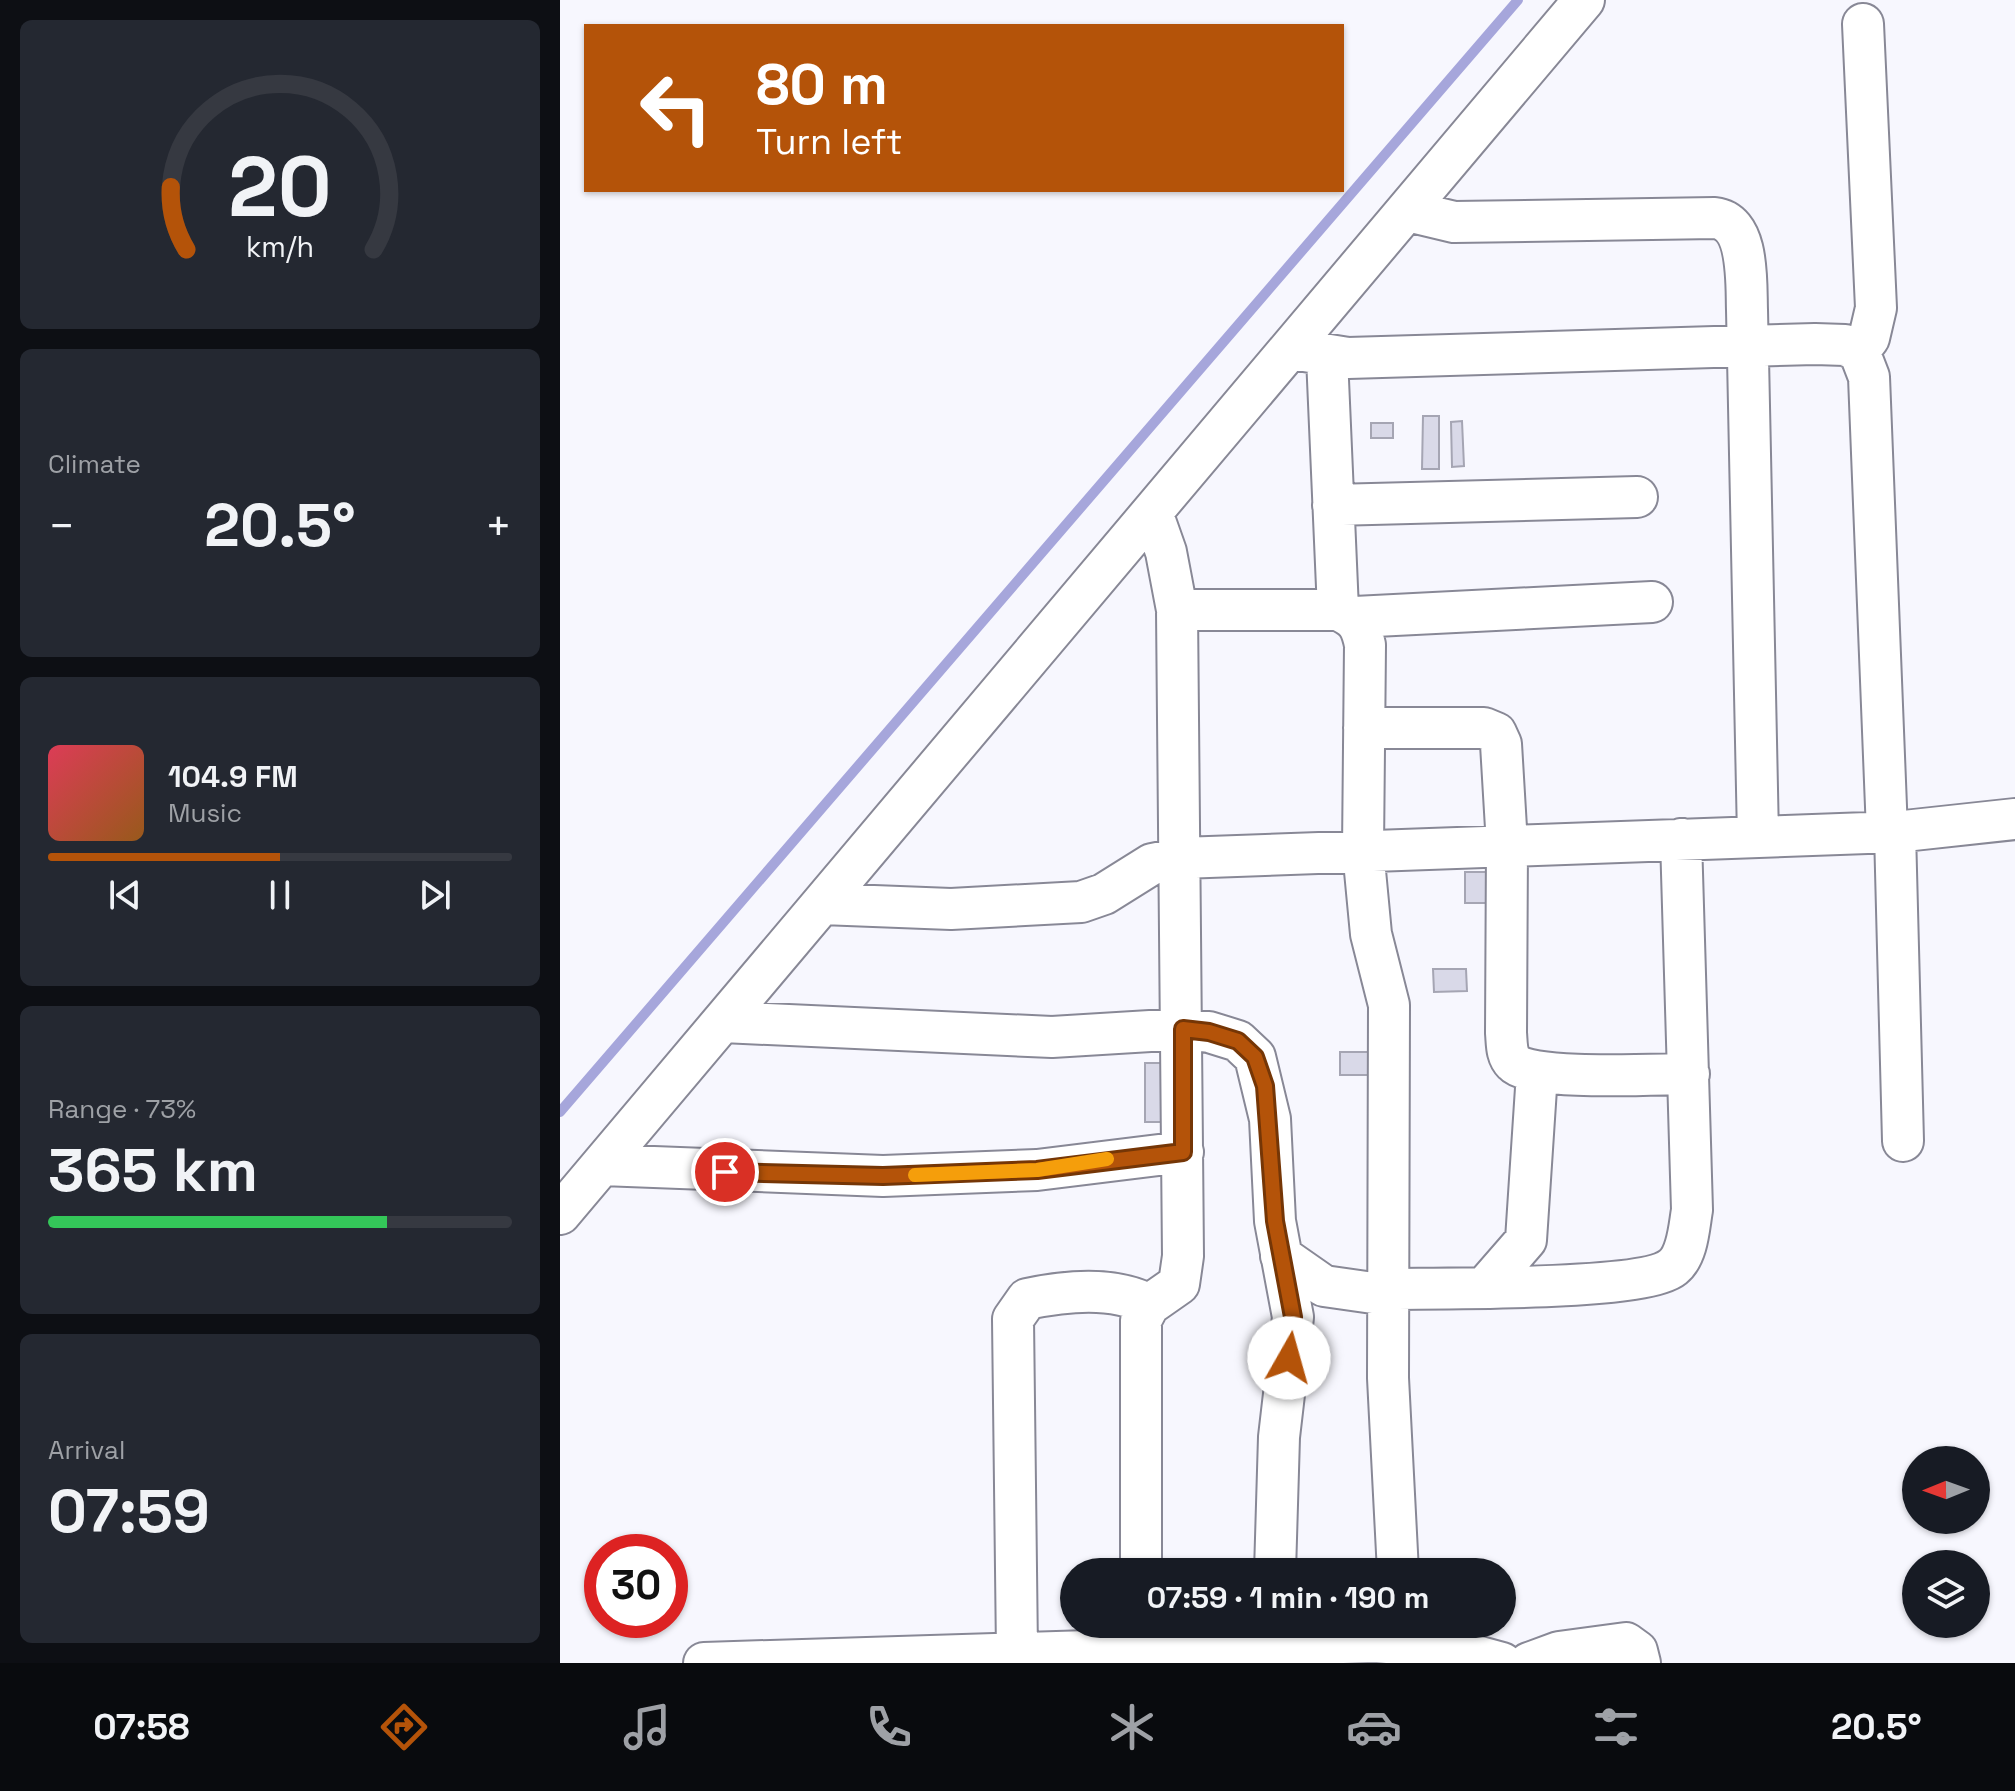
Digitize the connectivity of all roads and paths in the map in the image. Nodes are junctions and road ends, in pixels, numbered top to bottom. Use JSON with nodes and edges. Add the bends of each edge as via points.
{"nodes":[{"id":1,"x":1584,"y":0,"type":"edge"},
{"id":2,"x":1863,"y":24,"type":"dead end"},
{"id":3,"x":1408,"y":211,"type":"junction"},
{"id":4,"x":1747,"y":346,"type":"junction"},
{"id":5,"x":1859,"y":351,"type":"junction"},
{"id":6,"x":1310,"y":353,"type":"junction"},
{"id":7,"x":1637,"y":497,"type":"dead end"},
{"id":8,"x":1333,"y":505,"type":"junction"},
{"id":9,"x":1153,"y":515,"type":"junction"},
{"id":10,"x":1652,"y":602,"type":"dead end"},
{"id":11,"x":1177,"y":610,"type":"junction"},
{"id":12,"x":1347,"y":614,"type":"junction"},
{"id":13,"x":1364,"y":728,"type":"junction"},
{"id":14,"x":2015,"y":819,"type":"edge"},
{"id":15,"x":1891,"y":832,"type":"junction"},
{"id":16,"x":1758,"y":837,"type":"junction"},
{"id":17,"x":1681,"y":839,"type":"junction"},
{"id":18,"x":1507,"y":845,"type":"junction"},
{"id":19,"x":1363,"y":850,"type":"junction"},
{"id":20,"x":1181,"y":858,"type":"junction"},
{"id":21,"x":822,"y":904,"type":"junction"},
{"id":22,"x":723,"y":1022,"type":"junction"},
{"id":23,"x":1183,"y":1029,"type":"junction"},
{"id":24,"x":1537,"y":1073,"type":"junction"},
{"id":25,"x":1689,"y":1074,"type":"junction"},
{"id":26,"x":1903,"y":1141,"type":"dead end"},
{"id":27,"x":1183,"y":1152,"type":"junction"},
{"id":28,"x":602,"y":1165,"type":"junction"},
{"id":29,"x":560,"y":1214,"type":"edge"},
{"id":30,"x":1281,"y":1256,"type":"junction"},
{"id":31,"x":1486,"y":1286,"type":"junction"},
{"id":32,"x":1387,"y":1292,"type":"junction"},
{"id":33,"x":1149,"y":1305,"type":"junction"},
{"id":34,"x":1141,"y":1558,"type":"edge"},
{"id":35,"x":1275,"y":1558,"type":"edge"},
{"id":36,"x":1397,"y":1558,"type":"edge"},
{"id":37,"x":1126,"y":1638,"type":"edge"},
{"id":38,"x":1415,"y":1638,"type":"edge"},
{"id":39,"x":1017,"y":1652,"type":"junction"},
{"id":40,"x":704,"y":1663,"type":"edge"},
{"id":41,"x":1502,"y":1663,"type":"edge"},
{"id":42,"x":1529,"y":1663,"type":"edge"},
{"id":43,"x":1640,"y":1663,"type":"edge"}],
"edges":[{"from":1,"to":3,"type":"street"},
{"from":2,"to":5,"type":"street","via":[[1876,308],[1869,338]]},
{"from":3,"to":4,"type":"street","via":[[1454,222],[1727,219],[1741,247]]},
{"from":3,"to":6,"type":"street"},
{"from":4,"to":5,"type":"street","via":[[1845,345]]},
{"from":4,"to":6,"type":"street"},
{"from":4,"to":16,"type":"street"},
{"from":5,"to":15,"type":"street","via":[[1869,377]]},
{"from":6,"to":8,"type":"street"},
{"from":6,"to":9,"type":"street"},
{"from":7,"to":8,"type":"street"},
{"from":8,"to":12,"type":"street"},
{"from":9,"to":11,"type":"street"},
{"from":9,"to":21,"type":"street"},
{"from":10,"to":12,"type":"street"},
{"from":11,"to":12,"type":"street"},
{"from":11,"to":20,"type":"street"},
{"from":12,"to":13,"type":"street","via":[[1365,645]]},
{"from":13,"to":18,"type":"street","via":[[1484,728],[1496,733],[1504,756]]},
{"from":13,"to":19,"type":"street"},
{"from":14,"to":15,"type":"street"},
{"from":15,"to":16,"type":"street"},
{"from":15,"to":26,"type":"street"},
{"from":16,"to":17,"type":"street"},
{"from":17,"to":18,"type":"street"},
{"from":17,"to":25,"type":"street"},
{"from":18,"to":19,"type":"street"},
{"from":18,"to":24,"type":"street","via":[[1507,1052],[1513,1063]]},
{"from":19,"to":20,"type":"street"},
{"from":19,"to":32,"type":"street","via":[[1371,934],[1389,1005]]},
{"from":20,"to":21,"type":"street","via":[[1152,864],[1104,894],[1054,906]]},
{"from":20,"to":23,"type":"street"},
{"from":21,"to":22,"type":"street"},
{"from":22,"to":23,"type":"street","via":[[1052,1037]]},
{"from":22,"to":28,"type":"street"},
{"from":23,"to":27,"type":"street"},
{"from":23,"to":30,"type":"street","via":[[1238,1041],[1255,1057],[1270,1119]]},
{"from":24,"to":25,"type":"street"},
{"from":24,"to":31,"type":"street","via":[[1526,1240]]},
{"from":25,"to":31,"type":"street","via":[[1692,1210],[1675,1266],[1637,1279]]},
{"from":27,"to":28,"type":"street","via":[[1037,1170],[883,1176]]},
{"from":27,"to":33,"type":"street","via":[[1182,1276],[1174,1289]]},
{"from":28,"to":29,"type":"street"},
{"from":30,"to":32,"type":"street","via":[[1324,1286]]},
{"from":30,"to":35,"type":"street","via":[[1293,1317],[1279,1437]]},
{"from":31,"to":32,"type":"street"},
{"from":32,"to":36,"type":"street"},
{"from":33,"to":34,"type":"street","via":[[1140,1334]]},
{"from":33,"to":39,"type":"street","via":[[1115,1293],[1041,1296],[1027,1299],[1013,1319]]},
{"from":37,"to":39,"type":"street"},
{"from":38,"to":41,"type":"street"},
{"from":39,"to":40,"type":"street"},
{"from":42,"to":43,"type":"street","via":[[1559,1652],[1626,1643],[1637,1651]]}]}
